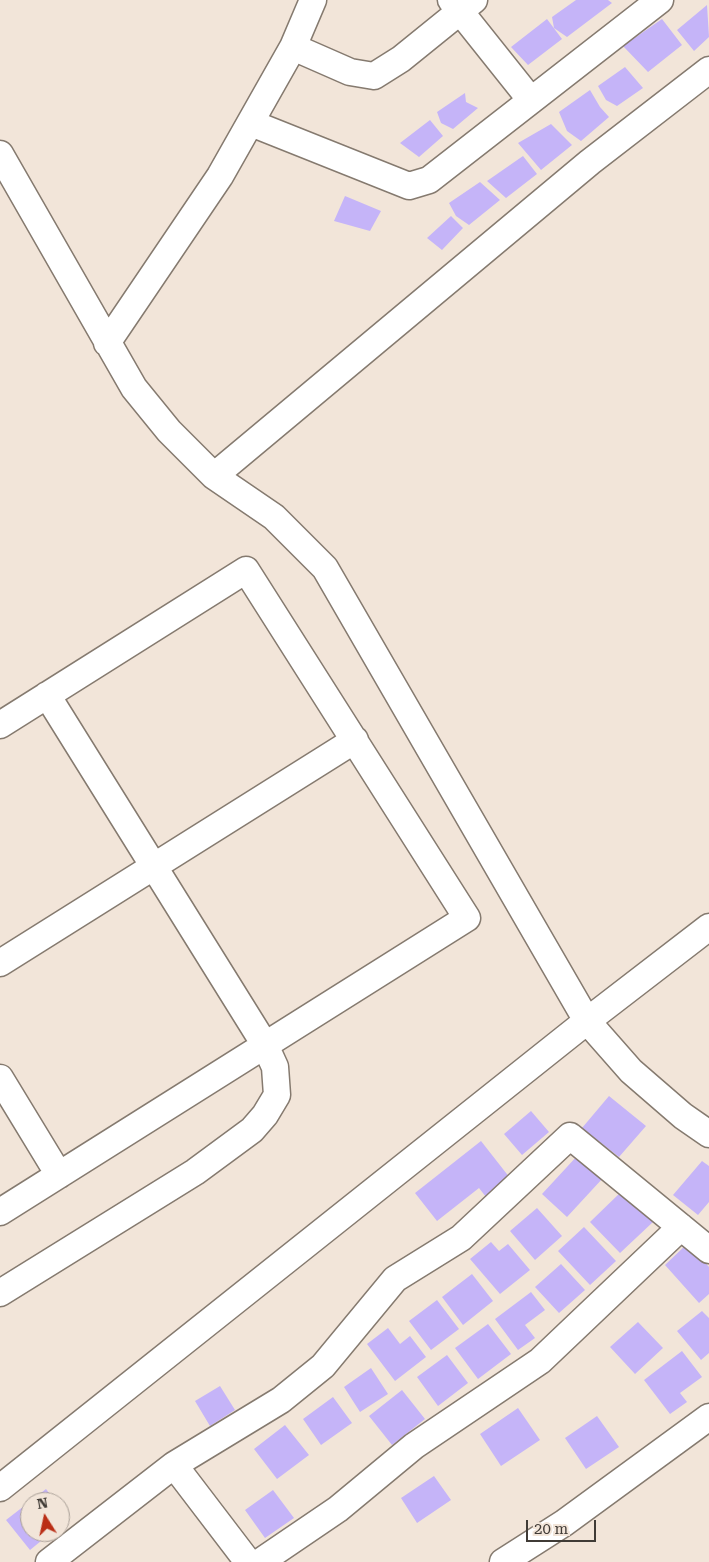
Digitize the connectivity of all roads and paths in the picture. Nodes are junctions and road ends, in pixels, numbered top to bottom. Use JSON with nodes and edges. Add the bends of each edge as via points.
{"nodes":[{"id":1,"x":313,"y":0,"type":"edge"},
{"id":2,"x":660,"y":0,"type":"edge"},
{"id":3,"x":461,"y":4,"type":"edge"},
{"id":4,"x":293,"y":47,"type":"junction"},
{"id":5,"x":709,"y":70,"type":"edge"},
{"id":6,"x":530,"y":99,"type":"junction"},
{"id":7,"x":251,"y":123,"type":"junction"},
{"id":8,"x":0,"y":154,"type":"edge"},
{"id":9,"x":107,"y":343,"type":"junction"},
{"id":10,"x":214,"y":476,"type":"junction"},
{"id":11,"x":47,"y":695,"type":"junction"},
{"id":12,"x":0,"y":725,"type":"edge"},
{"id":13,"x":355,"y":740,"type":"junction"},
{"id":14,"x":154,"y":866,"type":"junction"},
{"id":15,"x":709,"y":927,"type":"edge"},
{"id":16,"x":0,"y":963,"type":"edge"},
{"id":17,"x":587,"y":1021,"type":"junction"},
{"id":18,"x":265,"y":1045,"type":"junction"},
{"id":19,"x":0,"y":1078,"type":"edge"},
{"id":20,"x":709,"y":1134,"type":"edge"},
{"id":21,"x":59,"y":1175,"type":"junction"},
{"id":22,"x":0,"y":1212,"type":"edge"},
{"id":23,"x":681,"y":1227,"type":"junction"},
{"id":24,"x":709,"y":1250,"type":"edge"},
{"id":25,"x":0,"y":1293,"type":"edge"},
{"id":26,"x":709,"y":1417,"type":"edge"},
{"id":27,"x":174,"y":1465,"type":"junction"},
{"id":28,"x":0,"y":1488,"type":"edge"},
{"id":29,"x":49,"y":1562,"type":"edge"},
{"id":30,"x":248,"y":1562,"type":"edge"},
{"id":31,"x":260,"y":1562,"type":"edge"},
{"id":32,"x":503,"y":1562,"type":"edge"}],
"edges":[{"from":1,"to":4,"type":"street"},
{"from":2,"to":6,"type":"street"},
{"from":3,"to":4,"type":"street","via":[[401,59],[374,76],[350,72]]},
{"from":3,"to":6,"type":"street"},
{"from":4,"to":7,"type":"street"},
{"from":5,"to":10,"type":"street","via":[[590,162]]},
{"from":6,"to":7,"type":"street","via":[[429,180],[409,186]]},
{"from":7,"to":9,"type":"street","via":[[220,176]]},
{"from":8,"to":9,"type":"street"},
{"from":9,"to":10,"type":"street","via":[[134,388],[169,431]]},
{"from":10,"to":17,"type":"street","via":[[274,517],[325,568]]},
{"from":11,"to":12,"type":"street"},
{"from":11,"to":13,"type":"street","via":[[246,570]]},
{"from":11,"to":14,"type":"street"},
{"from":13,"to":14,"type":"street"},
{"from":13,"to":18,"type":"street","via":[[467,918]]},
{"from":14,"to":16,"type":"street"},
{"from":14,"to":18,"type":"street"},
{"from":15,"to":17,"type":"street"},
{"from":17,"to":20,"type":"street","via":[[631,1071]]},
{"from":17,"to":28,"type":"street"},
{"from":18,"to":21,"type":"street"},
{"from":18,"to":25,"type":"street","via":[[275,1067],[277,1095],[252,1130],[194,1172]]},
{"from":19,"to":21,"type":"street"},
{"from":21,"to":22,"type":"street"},
{"from":23,"to":24,"type":"street"},
{"from":23,"to":27,"type":"street","via":[[570,1136],[461,1238],[395,1279],[323,1366],[281,1400]]},
{"from":23,"to":31,"type":"street","via":[[540,1361],[414,1446],[338,1510]]},
{"from":26,"to":32,"type":"street","via":[[564,1523]]},
{"from":27,"to":29,"type":"street"},
{"from":27,"to":30,"type":"street"}]}
